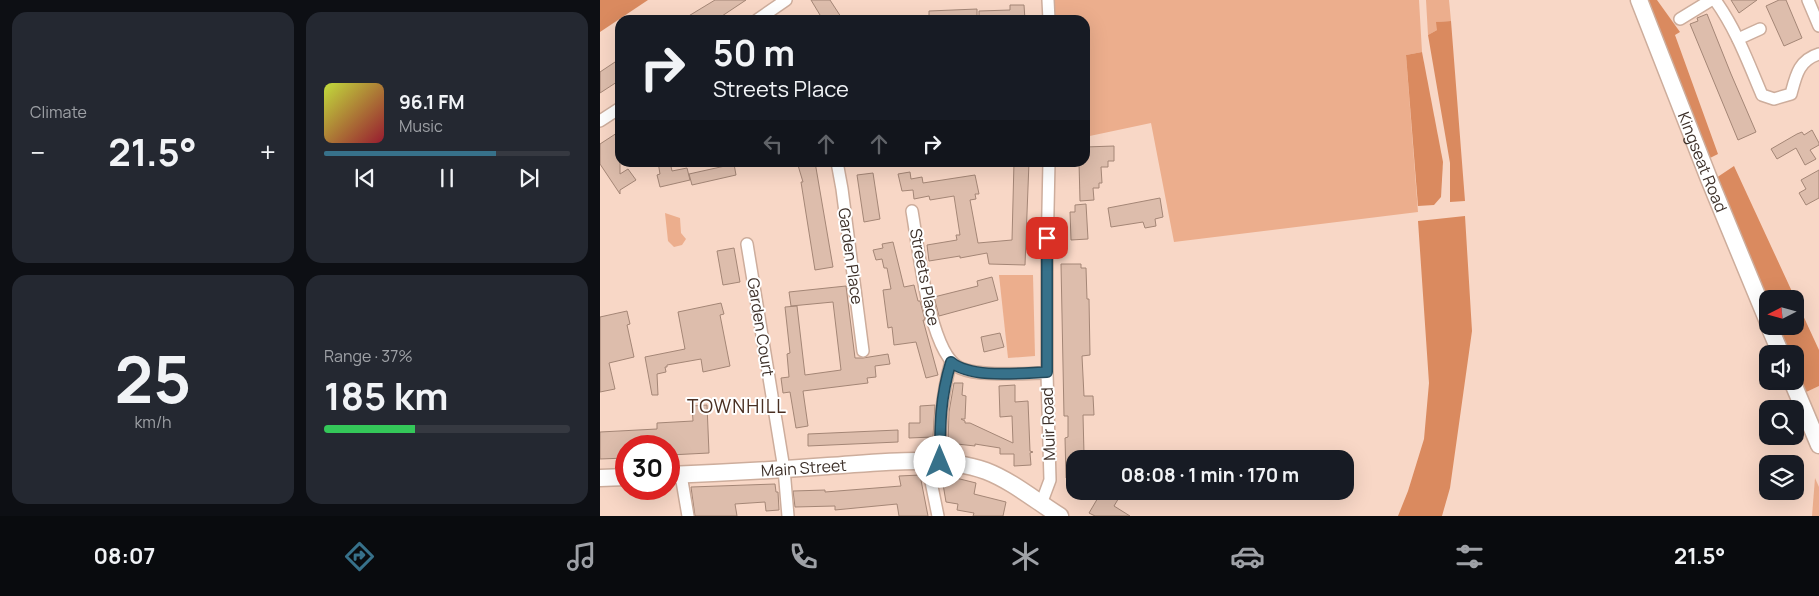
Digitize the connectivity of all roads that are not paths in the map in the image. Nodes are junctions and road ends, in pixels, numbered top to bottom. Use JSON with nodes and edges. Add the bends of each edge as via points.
{"nodes":[{"id":1,"x":786,"y":0,"type":"edge"},
{"id":2,"x":1048,"y":0,"type":"edge"},
{"id":3,"x":1639,"y":0,"type":"edge"},
{"id":4,"x":1713,"y":0,"type":"edge"},
{"id":5,"x":1808,"y":0,"type":"edge"},
{"id":6,"x":768,"y":15,"type":"edge"},
{"id":7,"x":1049,"y":15,"type":"edge"},
{"id":8,"x":1680,"y":19,"type":"dead end"},
{"id":9,"x":1819,"y":26,"type":"edge"},
{"id":10,"x":1760,"y":29,"type":"dead end"},
{"id":11,"x":1738,"y":39,"type":"junction"},
{"id":12,"x":1819,"y":54,"type":"edge"},
{"id":13,"x":615,"y":111,"type":"edge"},
{"id":14,"x":600,"y":120,"type":"edge"},
{"id":15,"x":838,"y":167,"type":"edge"},
{"id":16,"x":1049,"y":167,"type":"edge"},
{"id":17,"x":912,"y":211,"type":"dead end"},
{"id":18,"x":747,"y":244,"type":"dead end"},
{"id":19,"x":1759,"y":301,"type":"edge"},
{"id":20,"x":863,"y":351,"type":"dead end"},
{"id":21,"x":951,"y":362,"type":"junction"},
{"id":22,"x":1047,"y":372,"type":"junction"},
{"id":23,"x":1796,"y":390,"type":"edge"},
{"id":24,"x":1819,"y":445,"type":"edge"},
{"id":25,"x":933,"y":462,"type":"junction"},
{"id":26,"x":784,"y":469,"type":"junction"},
{"id":27,"x":680,"y":475,"type":"edge"},
{"id":28,"x":615,"y":477,"type":"edge"},
{"id":29,"x":600,"y":478,"type":"edge"},
{"id":30,"x":680,"y":491,"type":"edge"},
{"id":31,"x":1041,"y":504,"type":"junction"},
{"id":32,"x":688,"y":516,"type":"edge"},
{"id":33,"x":788,"y":516,"type":"edge"},
{"id":34,"x":938,"y":516,"type":"edge"},
{"id":35,"x":1060,"y":516,"type":"edge"}],
"edges":[{"from":1,"to":6,"type":"street"},
{"from":2,"to":7,"type":"street"},
{"from":3,"to":19,"type":"street","name":"Kingseat Road"},
{"from":4,"to":8,"type":"street"},
{"from":4,"to":11,"type":"street"},
{"from":5,"to":9,"type":"street"},
{"from":10,"to":11,"type":"street"},
{"from":11,"to":12,"type":"street","via":[[1762,95],[1774,99],[1791,94],[1797,70],[1809,57]]},
{"from":13,"to":14,"type":"street"},
{"from":15,"to":20,"type":"street","name":"Garden Place"},
{"from":16,"to":22,"type":"street","name":"Muir Road"},
{"from":17,"to":21,"type":"street","name":"Streets Place","via":[[932,320]]},
{"from":18,"to":26,"type":"street","name":"Garden Court"},
{"from":21,"to":22,"type":"street","via":[[976,373]]},
{"from":21,"to":25,"type":"street","via":[[942,396]]},
{"from":22,"to":31,"type":"street","name":"Muir Road","via":[[1050,480]]},
{"from":23,"to":24,"type":"street"},
{"from":25,"to":26,"type":"street","name":"Main Street"},
{"from":25,"to":31,"type":"street","name":"Main Street","via":[[969,466],[987,472]]},
{"from":25,"to":34,"type":"street"},
{"from":26,"to":27,"type":"street","name":"Main Street"},
{"from":26,"to":33,"type":"street","name":"Garden Court"},
{"from":28,"to":29,"type":"street"},
{"from":30,"to":32,"type":"street"},
{"from":31,"to":35,"type":"street","name":"Main Street"}]}
